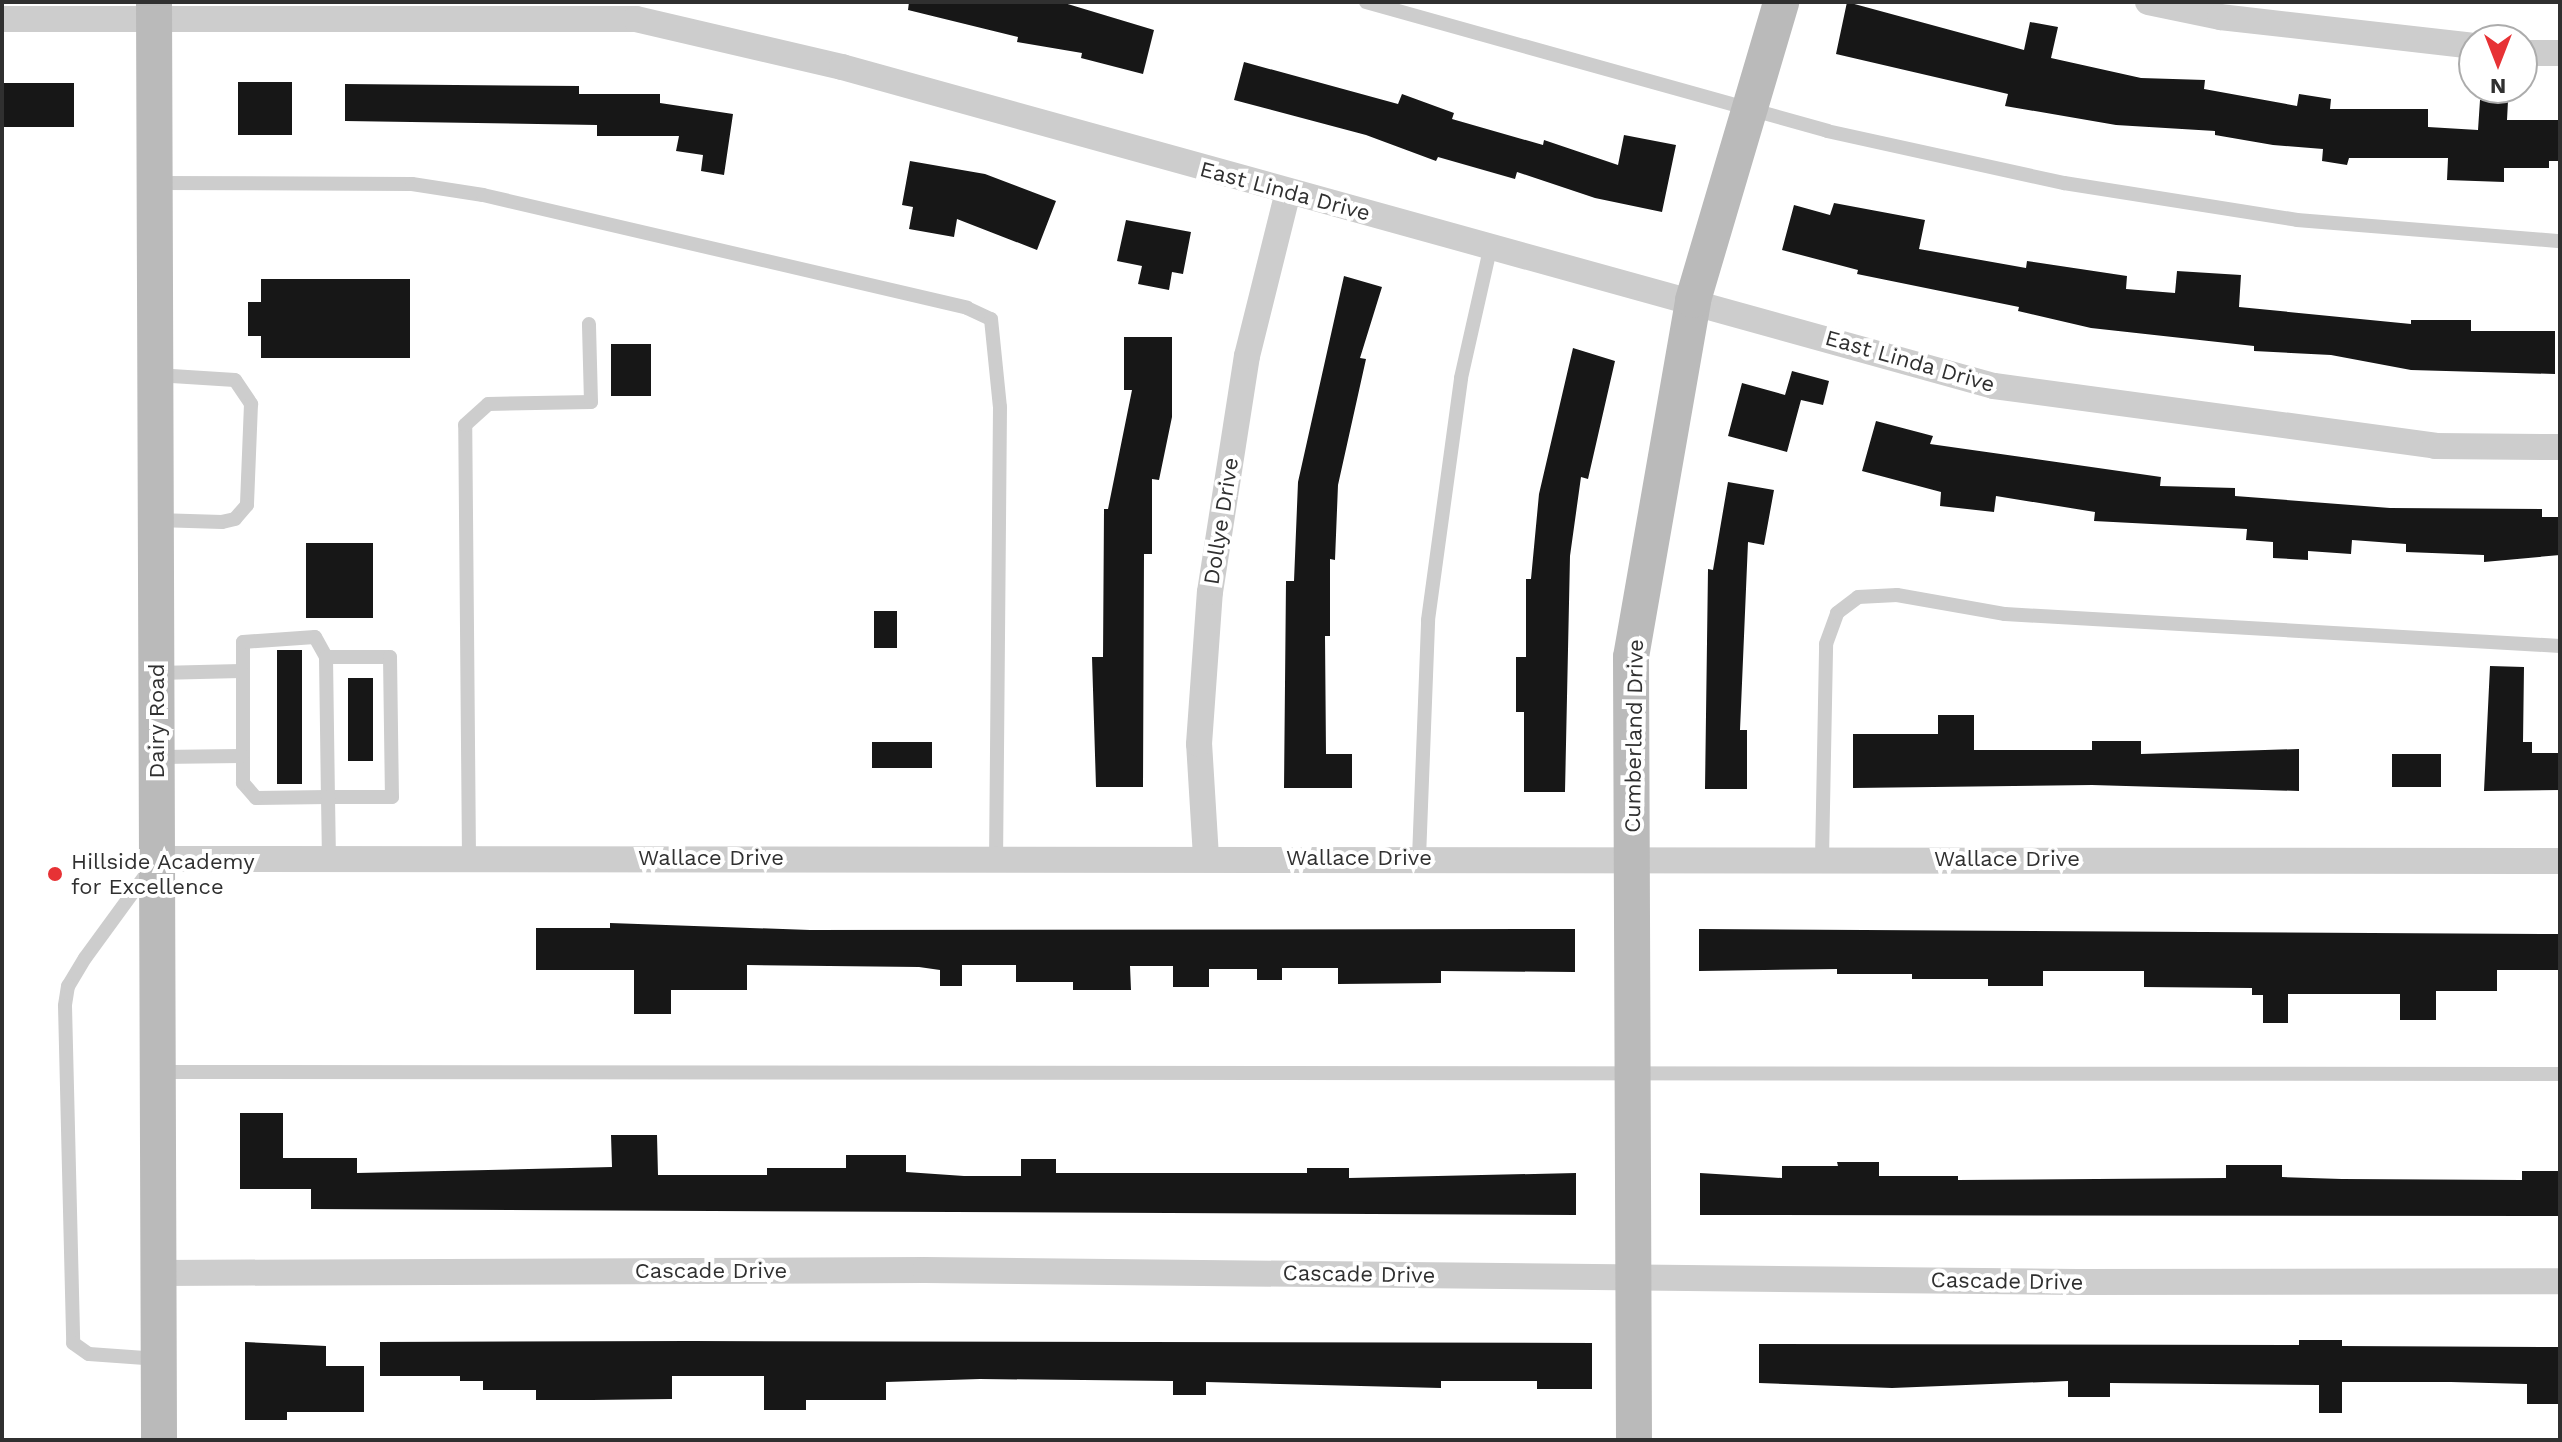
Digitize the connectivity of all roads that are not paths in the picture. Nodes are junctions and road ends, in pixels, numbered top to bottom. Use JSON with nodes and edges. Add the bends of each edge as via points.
{"nodes":[{"id":1,"x":1366,"y":2,"type":"edge"},
{"id":2,"x":1781,"y":2,"type":"edge"},
{"id":3,"x":2148,"y":2,"type":"edge"},
{"id":4,"x":154,"y":9,"type":"edge"},
{"id":5,"x":2,"y":19,"type":"edge"},
{"id":6,"x":2458,"y":44,"type":"edge"},
{"id":7,"x":2538,"y":53,"type":"edge"},
{"id":8,"x":2560,"y":53,"type":"edge"},
{"id":9,"x":1750,"y":108,"type":"junction"},
{"id":10,"x":155,"y":183,"type":"junction"},
{"id":11,"x":1288,"y":191,"type":"junction"},
{"id":12,"x":2560,"y":241,"type":"edge"},
{"id":13,"x":1490,"y":249,"type":"junction"},
{"id":14,"x":1693,"y":300,"type":"junction"},
{"id":15,"x":589,"y":324,"type":"dead end"},
{"id":16,"x":156,"y":375,"type":"junction"},
{"id":17,"x":2560,"y":447,"type":"edge"},
{"id":18,"x":156,"y":520,"type":"junction"},
{"id":19,"x":2560,"y":646,"type":"edge"},
{"id":20,"x":326,"y":657,"type":"junction"},
{"id":21,"x":241,"y":671,"type":"junction"},
{"id":22,"x":157,"y":673,"type":"junction"},
{"id":23,"x":242,"y":756,"type":"junction"},
{"id":24,"x":157,"y":757,"type":"junction"},
{"id":25,"x":328,"y":797,"type":"junction"},
{"id":26,"x":1206,"y":857,"type":"junction"},
{"id":27,"x":329,"y":858,"type":"junction"},
{"id":28,"x":469,"y":858,"type":"junction"},
{"id":29,"x":996,"y":858,"type":"junction"},
{"id":30,"x":1419,"y":858,"type":"junction"},
{"id":31,"x":1632,"y":858,"type":"junction"},
{"id":32,"x":157,"y":859,"type":"junction"},
{"id":33,"x":1822,"y":859,"type":"junction"},
{"id":34,"x":2560,"y":861,"type":"edge"},
{"id":35,"x":158,"y":1072,"type":"junction"},
{"id":36,"x":1631,"y":1073,"type":"junction"},
{"id":37,"x":2560,"y":1074,"type":"edge"},
{"id":38,"x":158,"y":1273,"type":"junction"},
{"id":39,"x":1631,"y":1277,"type":"junction"},
{"id":40,"x":2560,"y":1281,"type":"edge"},
{"id":41,"x":159,"y":1359,"type":"junction"},
{"id":42,"x":159,"y":1440,"type":"edge"},
{"id":43,"x":1634,"y":1440,"type":"edge"}],
"edges":[{"from":1,"to":9,"type":"lane"},
{"from":2,"to":9,"type":"street","name":"Cumberland Drive"},
{"from":3,"to":6,"type":"street","via":[[2220,17]]},
{"from":4,"to":5,"type":"street","name":"East Linda Drive"},
{"from":4,"to":10,"type":"street","name":"Dairy Road"},
{"from":4,"to":11,"type":"street","name":"East Linda Drive","via":[[636,19],[842,67]]},
{"from":7,"to":8,"type":"street"},
{"from":9,"to":12,"type":"lane","via":[[1827,131],[2080,186],[2297,220]]},
{"from":9,"to":14,"type":"street","name":"Cumberland Drive"},
{"from":10,"to":16,"type":"street","name":"Dairy Road"},
{"from":10,"to":29,"type":"lane","via":[[412,184],[483,195],[967,308],[991,319],[1000,407]]},
{"from":11,"to":13,"type":"street","name":"East Linda Drive"},
{"from":11,"to":26,"type":"street","name":"Dollye Drive","via":[[1247,356],[1210,592],[1199,744]]},
{"from":13,"to":14,"type":"street","name":"East Linda Drive"},
{"from":13,"to":30,"type":"lane","via":[[1461,378],[1428,620]]},
{"from":14,"to":17,"type":"street","name":"East Linda Drive","via":[[1994,386],[2435,446]]},
{"from":14,"to":31,"type":"street","name":"Cumberland Drive","via":[[1631,657]]},
{"from":15,"to":28,"type":"lane","via":[[591,402],[488,404],[465,425]]},
{"from":16,"to":18,"type":"street","name":"Dairy Road"},
{"from":16,"to":18,"type":"lane","via":[[214,374],[235,380],[251,404],[247,505],[235,519]]},
{"from":18,"to":22,"type":"street","name":"Dairy Road"},
{"from":19,"to":33,"type":"lane","via":[[2021,615],[1897,595],[1858,597],[1837,613],[1826,644]]},
{"from":20,"to":21,"type":"lane","via":[[315,637],[248,638]]},
{"from":20,"to":25,"type":"lane"},
{"from":20,"to":25,"type":"lane","via":[[390,657],[392,797]]},
{"from":21,"to":22,"type":"lane"},
{"from":21,"to":23,"type":"lane"},
{"from":22,"to":24,"type":"street","name":"Dairy Road"},
{"from":23,"to":24,"type":"lane"},
{"from":23,"to":25,"type":"lane","via":[[243,783],[256,798]]},
{"from":24,"to":32,"type":"street","name":"Dairy Road"},
{"from":25,"to":27,"type":"lane"},
{"from":26,"to":29,"type":"street","name":"Wallace Drive"},
{"from":26,"to":30,"type":"street","name":"Wallace Drive"},
{"from":27,"to":28,"type":"street","name":"Wallace Drive"},
{"from":27,"to":32,"type":"street","name":"Wallace Drive"},
{"from":28,"to":29,"type":"street","name":"Wallace Drive"},
{"from":30,"to":31,"type":"street","name":"Wallace Drive"},
{"from":31,"to":33,"type":"street","name":"Wallace Drive"},
{"from":31,"to":36,"type":"street","name":"Cumberland Drive"},
{"from":32,"to":35,"type":"street","name":"Dairy Road"},
{"from":32,"to":41,"type":"lane","via":[[85,958],[68,986],[65,1006],[73,1343],[89,1354]]},
{"from":33,"to":34,"type":"street","name":"Wallace Drive"},
{"from":35,"to":36,"type":"lane"},
{"from":35,"to":38,"type":"street","name":"Dairy Road"},
{"from":36,"to":37,"type":"lane"},
{"from":36,"to":39,"type":"street","name":"Cumberland Drive"},
{"from":38,"to":39,"type":"street","name":"Cascade Drive","via":[[925,1270]]},
{"from":38,"to":41,"type":"street","name":"Dairy Road"},
{"from":39,"to":40,"type":"street","name":"Cascade Drive"},
{"from":39,"to":43,"type":"street","name":"Cumberland Drive"},
{"from":41,"to":42,"type":"street","name":"Dairy Road"}]}
